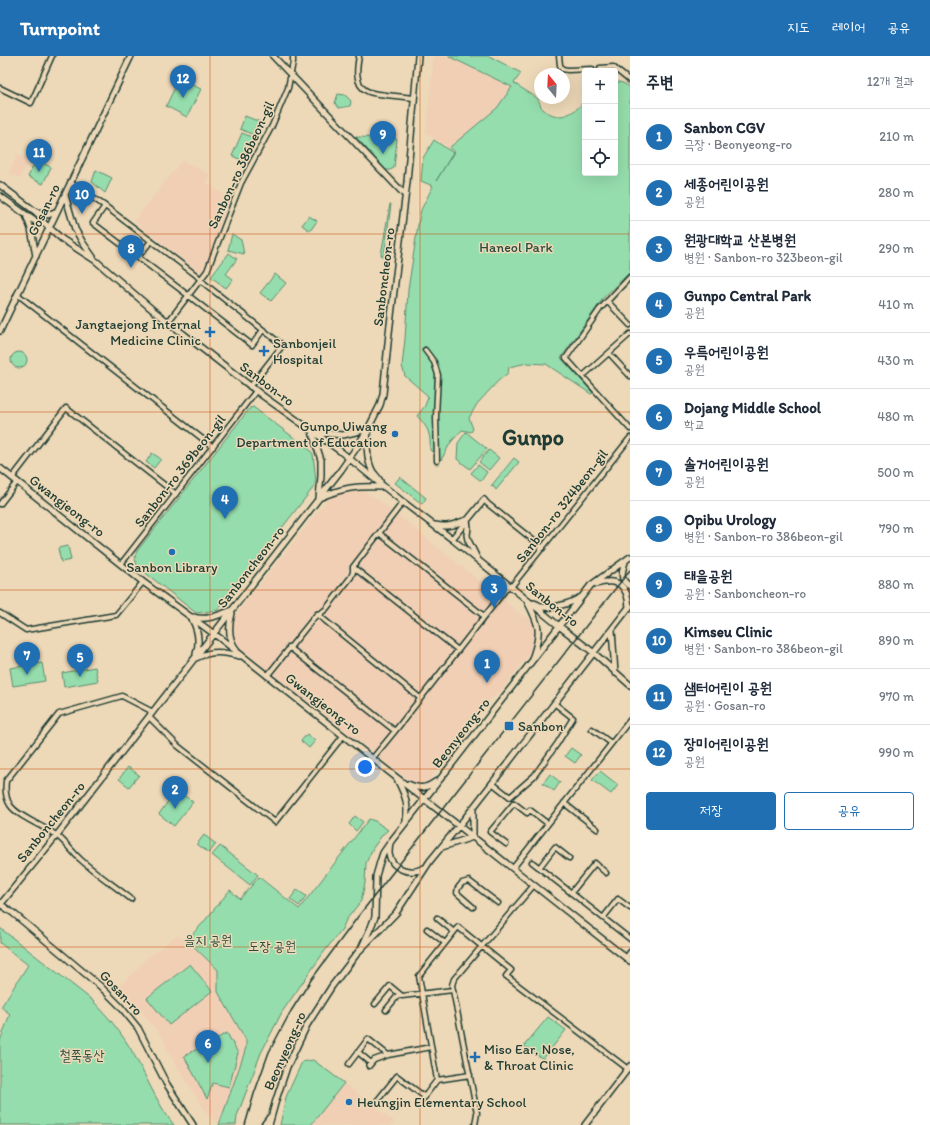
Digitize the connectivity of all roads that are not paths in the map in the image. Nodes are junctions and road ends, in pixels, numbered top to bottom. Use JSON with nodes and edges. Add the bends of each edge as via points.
{"nodes":[{"id":1,"x":52,"y":56,"type":"edge"},
{"id":2,"x":131,"y":56,"type":"edge"},
{"id":3,"x":273,"y":56,"type":"edge"},
{"id":4,"x":293,"y":56,"type":"edge"},
{"id":5,"x":359,"y":56,"type":"edge"},
{"id":6,"x":418,"y":56,"type":"edge"},
{"id":7,"x":560,"y":56,"type":"edge"},
{"id":8,"x":582,"y":69,"type":"edge"},
{"id":9,"x":618,"y":71,"type":"edge"},
{"id":10,"x":291,"y":74,"type":"junction"},
{"id":11,"x":630,"y":81,"type":"edge"},
{"id":12,"x":0,"y":88,"type":"edge"},
{"id":13,"x":414,"y":98,"type":"junction"},
{"id":14,"x":71,"y":183,"type":"junction"},
{"id":15,"x":0,"y":185,"type":"edge"},
{"id":16,"x":65,"y":195,"type":"junction"},
{"id":17,"x":405,"y":195,"type":"junction"},
{"id":18,"x":0,"y":196,"type":"edge"},
{"id":19,"x":105,"y":206,"type":"junction"},
{"id":20,"x":57,"y":211,"type":"junction"},
{"id":21,"x":36,"y":212,"type":"junction"},
{"id":22,"x":25,"y":214,"type":"junction"},
{"id":23,"x":43,"y":222,"type":"junction"},
{"id":24,"x":49,"y":227,"type":"junction"},
{"id":25,"x":151,"y":241,"type":"junction"},
{"id":26,"x":36,"y":256,"type":"junction"},
{"id":27,"x":138,"y":257,"type":"junction"},
{"id":28,"x":96,"y":261,"type":"junction"},
{"id":29,"x":630,"y":277,"type":"edge"},
{"id":30,"x":200,"y":280,"type":"junction"},
{"id":31,"x":17,"y":294,"type":"junction"},
{"id":32,"x":189,"y":296,"type":"junction"},
{"id":33,"x":608,"y":301,"type":"junction"},
{"id":34,"x":168,"y":322,"type":"junction"},
{"id":35,"x":630,"y":326,"type":"edge"},
{"id":36,"x":264,"y":330,"type":"junction"},
{"id":37,"x":0,"y":331,"type":"edge"},
{"id":38,"x":630,"y":334,"type":"edge"},
{"id":39,"x":425,"y":350,"type":"dead end"},
{"id":40,"x":609,"y":353,"type":"junction"},
{"id":41,"x":583,"y":376,"type":"junction"},
{"id":42,"x":630,"y":376,"type":"edge"},
{"id":43,"x":250,"y":386,"type":"junction"},
{"id":44,"x":256,"y":391,"type":"junction"},
{"id":45,"x":630,"y":428,"type":"edge"},
{"id":46,"x":368,"y":429,"type":"junction"},
{"id":47,"x":312,"y":432,"type":"junction"},
{"id":48,"x":630,"y":438,"type":"edge"},
{"id":49,"x":213,"y":447,"type":"junction"},
{"id":50,"x":349,"y":459,"type":"junction"},
{"id":51,"x":437,"y":461,"type":"dead end"},
{"id":52,"x":0,"y":468,"type":"edge"},
{"id":53,"x":12,"y":478,"type":"junction"},
{"id":54,"x":17,"y":482,"type":"junction"},
{"id":55,"x":384,"y":487,"type":"junction"},
{"id":56,"x":176,"y":494,"type":"junction"},
{"id":57,"x":319,"y":499,"type":"junction"},
{"id":58,"x":484,"y":500,"type":"joint"},
{"id":59,"x":403,"y":502,"type":"junction"},
{"id":60,"x":0,"y":504,"type":"edge"},
{"id":61,"x":467,"y":520,"type":"junction"},
{"id":62,"x":433,"y":524,"type":"junction"},
{"id":63,"x":379,"y":533,"type":"junction"},
{"id":64,"x":452,"y":539,"type":"junction"},
{"id":65,"x":543,"y":548,"type":"junction"},
{"id":66,"x":630,"y":557,"type":"edge"},
{"id":67,"x":478,"y":560,"type":"junction"},
{"id":68,"x":625,"y":562,"type":"junction"},
{"id":69,"x":120,"y":564,"type":"junction"},
{"id":70,"x":352,"y":567,"type":"junction"},
{"id":71,"x":143,"y":582,"type":"junction"},
{"id":72,"x":590,"y":585,"type":"junction"},
{"id":73,"x":510,"y":586,"type":"junction"},
{"id":74,"x":630,"y":586,"type":"edge"},
{"id":75,"x":583,"y":595,"type":"junction"},
{"id":76,"x":526,"y":599,"type":"junction"},
{"id":77,"x":630,"y":607,"type":"edge"},
{"id":78,"x":233,"y":610,"type":"junction"},
{"id":79,"x":0,"y":612,"type":"edge"},
{"id":80,"x":316,"y":614,"type":"junction"},
{"id":81,"x":484,"y":616,"type":"junction"},
{"id":82,"x":191,"y":617,"type":"junction"},
{"id":83,"x":559,"y":626,"type":"junction"},
{"id":84,"x":612,"y":630,"type":"junction"},
{"id":85,"x":213,"y":634,"type":"junction"},
{"id":86,"x":289,"y":647,"type":"junction"},
{"id":87,"x":458,"y":650,"type":"junction"},
{"id":88,"x":594,"y":653,"type":"junction"},
{"id":89,"x":243,"y":656,"type":"junction"},
{"id":90,"x":195,"y":658,"type":"junction"},
{"id":91,"x":532,"y":660,"type":"junction"},
{"id":92,"x":615,"y":673,"type":"junction"},
{"id":93,"x":267,"y":676,"type":"junction"},
{"id":94,"x":630,"y":684,"type":"edge"},
{"id":95,"x":420,"y":698,"type":"junction"},
{"id":96,"x":554,"y":703,"type":"junction"},
{"id":97,"x":153,"y":712,"type":"junction"},
{"id":98,"x":149,"y":717,"type":"junction"},
{"id":99,"x":629,"y":722,"type":"edge"},
{"id":100,"x":592,"y":728,"type":"dead end"},
{"id":101,"x":395,"y":731,"type":"junction"},
{"id":102,"x":343,"y":736,"type":"junction"},
{"id":103,"x":611,"y":744,"type":"junction"},
{"id":104,"x":372,"y":759,"type":"junction"},
{"id":105,"x":397,"y":778,"type":"junction"},
{"id":106,"x":441,"y":778,"type":"junction"},
{"id":107,"x":492,"y":783,"type":"junction"},
{"id":108,"x":424,"y":799,"type":"junction"},
{"id":109,"x":564,"y":803,"type":"junction"},
{"id":110,"x":473,"y":808,"type":"junction"},
{"id":111,"x":406,"y":821,"type":"junction"},
{"id":112,"x":548,"y":824,"type":"junction"},
{"id":113,"x":459,"y":826,"type":"junction"},
{"id":114,"x":597,"y":829,"type":"dead end"},
{"id":115,"x":57,"y":835,"type":"junction"},
{"id":116,"x":473,"y":837,"type":"junction"},
{"id":117,"x":390,"y":842,"type":"junction"},
{"id":118,"x":506,"y":844,"type":"dead end"},
{"id":119,"x":441,"y":847,"type":"junction"},
{"id":120,"x":569,"y":858,"type":"dead end"},
{"id":121,"x":532,"y":862,"type":"dead end"},
{"id":122,"x":425,"y":868,"type":"junction"},
{"id":123,"x":513,"y":868,"type":"junction"},
{"id":124,"x":539,"y":868,"type":"junction"},
{"id":125,"x":606,"y":872,"type":"dead end"},
{"id":126,"x":534,"y":885,"type":"junction"},
{"id":127,"x":571,"y":893,"type":"junction"},
{"id":128,"x":131,"y":899,"type":"dead end"},
{"id":129,"x":498,"y":903,"type":"dead end"},
{"id":130,"x":0,"y":904,"type":"edge"},
{"id":131,"x":473,"y":907,"type":"dead end"},
{"id":132,"x":630,"y":908,"type":"edge"},
{"id":133,"x":437,"y":918,"type":"dead end"},
{"id":134,"x":603,"y":918,"type":"junction"},
{"id":135,"x":428,"y":929,"type":"dead end"},
{"id":136,"x":454,"y":932,"type":"junction"},
{"id":137,"x":630,"y":939,"type":"edge"},
{"id":138,"x":445,"y":943,"type":"junction"},
{"id":139,"x":482,"y":946,"type":"junction"},
{"id":140,"x":359,"y":951,"type":"junction"},
{"id":141,"x":630,"y":952,"type":"edge"},
{"id":142,"x":628,"y":959,"type":"edge"},
{"id":143,"x":454,"y":990,"type":"junction"},
{"id":144,"x":399,"y":994,"type":"junction"},
{"id":145,"x":422,"y":994,"type":"junction"},
{"id":146,"x":374,"y":1004,"type":"dead end"},
{"id":147,"x":386,"y":1010,"type":"dead end"},
{"id":148,"x":431,"y":1047,"type":"junction"},
{"id":149,"x":358,"y":1052,"type":"junction"},
{"id":150,"x":388,"y":1055,"type":"junction"},
{"id":151,"x":349,"y":1064,"type":"dead end"},
{"id":152,"x":629,"y":1068,"type":"edge"},
{"id":153,"x":470,"y":1075,"type":"junction"},
{"id":154,"x":437,"y":1080,"type":"junction"},
{"id":155,"x":377,"y":1101,"type":"dead end"},
{"id":156,"x":272,"y":1115,"type":"junction"},
{"id":157,"x":193,"y":1125,"type":"edge"},
{"id":158,"x":264,"y":1125,"type":"edge"},
{"id":159,"x":269,"y":1125,"type":"edge"},
{"id":160,"x":272,"y":1125,"type":"edge"},
{"id":161,"x":475,"y":1125,"type":"edge"},
{"id":162,"x":585,"y":1125,"type":"edge"}],
"edges":[{"from":1,"to":12,"type":"street","via":[[31,102]]},
{"from":2,"to":14,"type":"street","name":"Gosan-ro"},
{"from":3,"to":10,"type":"street"},
{"from":4,"to":10,"type":"street","name":"Sanbon-ro 386beon-gil"},
{"from":5,"to":13,"type":"street","via":[[358,78],[366,91]]},
{"from":6,"to":13,"type":"street","name":"Sanboncheon-ro"},
{"from":7,"to":8,"type":"street","via":[[562,69]]},
{"from":9,"to":11,"type":"street"},
{"from":10,"to":17,"type":"street"},
{"from":10,"to":30,"type":"street","name":"Sanbon-ro 386beon-gil","via":[[272,126],[241,183],[207,271]]},
{"from":13,"to":17,"type":"street","name":"Sanboncheon-ro"},
{"from":14,"to":16,"type":"street","name":"Gosan-ro"},
{"from":14,"to":19,"type":"street"},
{"from":15,"to":21,"type":"street"},
{"from":16,"to":20,"type":"street","name":"Gosan-ro"},
{"from":16,"to":28,"type":"street","via":[[75,229]]},
{"from":17,"to":46,"type":"street","name":"Sanboncheon-ro","via":[[383,394]]},
{"from":18,"to":22,"type":"street","name":"Sanbon-ro"},
{"from":19,"to":25,"type":"street"},
{"from":19,"to":27,"type":"street","via":[[93,223]]},
{"from":20,"to":21,"type":"street","via":[[48,215]]},
{"from":20,"to":24,"type":"street","name":"Gosan-ro"},
{"from":21,"to":23,"type":"street"},
{"from":22,"to":23,"type":"street","name":"Sanbon-ro","via":[[36,222]]},
{"from":22,"to":26,"type":"street","via":[[31,229]]},
{"from":23,"to":24,"type":"street","name":"Sanbon-ro"},
{"from":24,"to":26,"type":"street","name":"Gosan-ro"},
{"from":24,"to":28,"type":"street","name":"Sanbon-ro","via":[[62,239]]},
{"from":25,"to":27,"type":"street"},
{"from":25,"to":30,"type":"street"},
{"from":26,"to":31,"type":"street","name":"Gosan-ro"},
{"from":27,"to":32,"type":"street"},
{"from":28,"to":34,"type":"street","name":"Sanbon-ro"},
{"from":29,"to":33,"type":"street"},
{"from":30,"to":32,"type":"street","name":"Sanbon-ro 386beon-gil"},
{"from":30,"to":36,"type":"street"},
{"from":31,"to":37,"type":"street","name":"Gosan-ro"},
{"from":31,"to":49,"type":"street"},
{"from":32,"to":34,"type":"street","name":"Sanbon-ro 386beon-gil"},
{"from":32,"to":36,"type":"street","via":[[252,345]]},
{"from":33,"to":35,"type":"street"},
{"from":33,"to":41,"type":"street","via":[[566,358]]},
{"from":34,"to":43,"type":"street","name":"Sanbon-ro"},
{"from":36,"to":43,"type":"street","via":[[282,346]]},
{"from":38,"to":40,"type":"street"},
{"from":39,"to":51,"type":"street","via":[[434,362],[438,375]]},
{"from":40,"to":41,"type":"street"},
{"from":40,"to":42,"type":"street"},
{"from":41,"to":45,"type":"street"},
{"from":43,"to":44,"type":"street","name":"Sanbon-ro"},
{"from":44,"to":47,"type":"street","name":"Sanbon-ro"},
{"from":44,"to":49,"type":"street","name":"Sanbon-ro 369beon-gil"},
{"from":46,"to":47,"type":"street","via":[[344,435]]},
{"from":46,"to":50,"type":"street","name":"Sanboncheon-ro"},
{"from":46,"to":55,"type":"street","via":[[368,451],[372,470]]},
{"from":47,"to":50,"type":"street","name":"Sanbon-ro"},
{"from":47,"to":57,"type":"street","via":[[321,460]]},
{"from":48,"to":65,"type":"street","name":"Sanbon-ro 324beon-gil"},
{"from":49,"to":56,"type":"street","name":"Sanbon-ro 369beon-gil"},
{"from":50,"to":55,"type":"street","name":"Sanbon-ro"},
{"from":50,"to":57,"type":"street","name":"Sanboncheon-ro"},
{"from":52,"to":53,"type":"street","name":"Gwangjeong-ro"},
{"from":53,"to":54,"type":"street","name":"Gwangjeong-ro"},
{"from":53,"to":56,"type":"street","via":[[66,408]]},
{"from":54,"to":60,"type":"street"},
{"from":54,"to":69,"type":"street","name":"Gwangjeong-ro"},
{"from":55,"to":57,"type":"street","via":[[348,488]]},
{"from":55,"to":59,"type":"street","name":"Sanbon-ro"},
{"from":56,"to":69,"type":"street","name":"Sanbon-ro 369beon-gil"},
{"from":57,"to":78,"type":"street","name":"Sanboncheon-ro"},
{"from":58,"to":61,"type":"street"},
{"from":58,"to":65,"type":"street"},
{"from":59,"to":62,"type":"street","name":"Sanbon-ro"},
{"from":59,"to":63,"type":"street"},
{"from":61,"to":62,"type":"street","via":[[453,526]]},
{"from":61,"to":64,"type":"street"},
{"from":61,"to":67,"type":"street","via":[[468,540]]},
{"from":62,"to":64,"type":"street","name":"Sanbon-ro"},
{"from":63,"to":70,"type":"street"},
{"from":63,"to":81,"type":"street"},
{"from":64,"to":67,"type":"street","name":"Sanbon-ro"},
{"from":65,"to":73,"type":"street","name":"Sanbon-ro 324beon-gil"},
{"from":66,"to":68,"type":"street","name":"Beonyeong-ro"},
{"from":67,"to":73,"type":"street","name":"Sanbon-ro"},
{"from":68,"to":72,"type":"street","name":"Beonyeong-ro"},
{"from":68,"to":74,"type":"street","via":[[622,578]]},
{"from":69,"to":71,"type":"street","name":"Gwangjeong-ro"},
{"from":70,"to":80,"type":"street","via":[[351,577],[326,609]]},
{"from":70,"to":87,"type":"street"},
{"from":71,"to":79,"type":"street","via":[[116,615],[26,630]]},
{"from":71,"to":82,"type":"street","name":"Gwangjeong-ro"},
{"from":72,"to":75,"type":"street","name":"Beonyeong-ro"},
{"from":72,"to":77,"type":"street","via":[[603,582],[621,584],[626,591]]},
{"from":73,"to":76,"type":"street","name":"Sanbon-ro"},
{"from":73,"to":81,"type":"street","name":"Sanbon-ro 324beon-gil"},
{"from":75,"to":76,"type":"street","via":[[576,600],[551,607],[544,607]]},
{"from":75,"to":83,"type":"street","name":"Beonyeong-ro"},
{"from":76,"to":83,"type":"street","name":"Sanbon-ro"},
{"from":76,"to":91,"type":"street","via":[[537,620],[539,632]]},
{"from":77,"to":84,"type":"street","name":"Beonyeong-ro"},
{"from":78,"to":82,"type":"street","via":[[211,618]]},
{"from":78,"to":85,"type":"street","name":"Sanboncheon-ro"},
{"from":78,"to":89,"type":"street","via":[[230,635],[234,646]]},
{"from":80,"to":86,"type":"street"},
{"from":80,"to":95,"type":"street"},
{"from":81,"to":87,"type":"street","name":"Sanbon-ro 324beon-gil"},
{"from":82,"to":85,"type":"street","name":"Gwangjeong-ro"},
{"from":82,"to":90,"type":"street","via":[[198,640]]},
{"from":83,"to":88,"type":"street","name":"Sanbon-ro"},
{"from":83,"to":91,"type":"street","name":"Beonyeong-ro"},
{"from":84,"to":88,"type":"street","name":"Beonyeong-ro"},
{"from":84,"to":92,"type":"street"},
{"from":85,"to":89,"type":"street","name":"Gwangjeong-ro"},
{"from":85,"to":90,"type":"street","name":"Sanboncheon-ro"},
{"from":86,"to":93,"type":"street"},
{"from":86,"to":101,"type":"street"},
{"from":87,"to":95,"type":"street","name":"Sanbon-ro 324beon-gil"},
{"from":88,"to":92,"type":"street","name":"Sanbon-ro"},
{"from":88,"to":96,"type":"street","name":"Beonyeong-ro"},
{"from":89,"to":90,"type":"street","via":[[218,652]]},
{"from":89,"to":93,"type":"street","name":"Gwangjeong-ro"},
{"from":90,"to":97,"type":"street","name":"Sanboncheon-ro"},
{"from":91,"to":106,"type":"street","name":"Beonyeong-ro"},
{"from":92,"to":94,"type":"street","name":"Sanbon-ro"},
{"from":93,"to":102,"type":"street","name":"Gwangjeong-ro"},
{"from":95,"to":101,"type":"street","name":"Sanbon-ro 324beon-gil"},
{"from":96,"to":107,"type":"street","name":"Beonyeong-ro"},
{"from":96,"to":107,"type":"street","via":[[573,718],[534,776],[510,797]]},
{"from":97,"to":98,"type":"street","name":"Sanboncheon-ro"},
{"from":97,"to":115,"type":"street","via":[[122,696],[58,714],[6,781],[5,793],[15,810]]},
{"from":98,"to":102,"type":"street","via":[[178,746],[275,822]]},
{"from":98,"to":115,"type":"street","name":"Sanboncheon-ro"},
{"from":99,"to":103,"type":"street"},
{"from":100,"to":103,"type":"street"},
{"from":101,"to":104,"type":"street","name":"Sanbon-ro 324beon-gil"},
{"from":102,"to":104,"type":"street","name":"Gwangjeong-ro"},
{"from":103,"to":109,"type":"street"},
{"from":104,"to":105,"type":"street","name":"Gwangjeong-ro"},
{"from":105,"to":106,"type":"street","via":[[420,788],[430,786]]},
{"from":105,"to":108,"type":"street","name":"Gwangjeong-ro"},
{"from":105,"to":111,"type":"street","via":[[407,802]]},
{"from":106,"to":108,"type":"street","name":"Beonyeong-ro"},
{"from":107,"to":110,"type":"street","name":"Beonyeong-ro"},
{"from":108,"to":111,"type":"street","name":"Beonyeong-ro"},
{"from":108,"to":113,"type":"street","name":"Gwangjeong-ro"},
{"from":109,"to":112,"type":"street"},
{"from":109,"to":114,"type":"street"},
{"from":110,"to":113,"type":"street","name":"Beonyeong-ro"},
{"from":110,"to":116,"type":"street"},
{"from":111,"to":117,"type":"street","name":"Beonyeong-ro"},
{"from":112,"to":118,"type":"street","via":[[530,810],[527,813],[514,803],[490,832]]},
{"from":112,"to":123,"type":"street"},
{"from":113,"to":116,"type":"street","name":"Gwangjeong-ro"},
{"from":113,"to":119,"type":"street","name":"Beonyeong-ro"},
{"from":115,"to":128,"type":"street","via":[[80,859]]},
{"from":115,"to":130,"type":"street","name":"Sanboncheon-ro"},
{"from":116,"to":119,"type":"street"},
{"from":116,"to":123,"type":"street","name":"Gwangjeong-ro"},
{"from":117,"to":122,"type":"street","via":[[390,857],[397,866],[409,872]]},
{"from":117,"to":140,"type":"street","name":"Beonyeong-ro","via":[[381,857],[376,876],[375,917]]},
{"from":119,"to":122,"type":"street","name":"Beonyeong-ro"},
{"from":120,"to":124,"type":"street","via":[[555,847]]},
{"from":121,"to":124,"type":"street"},
{"from":122,"to":140,"type":"street","name":"Beonyeong-ro","via":[[396,913]]},
{"from":123,"to":126,"type":"street","name":"Gwangjeong-ro"},
{"from":124,"to":127,"type":"street"},
{"from":125,"to":127,"type":"street","via":[[595,863]]},
{"from":126,"to":139,"type":"street"},
{"from":126,"to":142,"type":"street","name":"Gwangjeong-ro"},
{"from":127,"to":134,"type":"street"},
{"from":129,"to":131,"type":"street","via":[[470,881],[462,883],[457,893]]},
{"from":130,"to":157,"type":"street","name":"Gosan-ro","via":[[100,986],[120,1006],[138,1028],[166,1083]]},
{"from":132,"to":134,"type":"street","via":[[618,899]]},
{"from":133,"to":136,"type":"street"},
{"from":134,"to":137,"type":"street"},
{"from":135,"to":138,"type":"street"},
{"from":136,"to":138,"type":"street"},
{"from":136,"to":139,"type":"street","via":[[458,926]]},
{"from":138,"to":145,"type":"street","via":[[419,976]]},
{"from":139,"to":143,"type":"street","via":[[454,979]]},
{"from":139,"to":152,"type":"street","via":[[511,970],[506,976]]},
{"from":140,"to":156,"type":"street","name":"Beonyeong-ro","via":[[307,1025],[288,1067]]},
{"from":141,"to":142,"type":"street"},
{"from":143,"to":145,"type":"street"},
{"from":143,"to":153,"type":"street"},
{"from":144,"to":145,"type":"street"},
{"from":144,"to":146,"type":"street","via":[[390,986]]},
{"from":144,"to":147,"type":"street"},
{"from":145,"to":148,"type":"street"},
{"from":148,"to":150,"type":"street"},
{"from":148,"to":154,"type":"street"},
{"from":149,"to":150,"type":"street","via":[[370,1064]]},
{"from":149,"to":150,"type":"street","via":[[368,1039]]},
{"from":149,"to":151,"type":"street"},
{"from":152,"to":162,"type":"street"},
{"from":153,"to":154,"type":"street"},
{"from":153,"to":161,"type":"street","via":[[477,1113]]},
{"from":154,"to":155,"type":"street","via":[[424,1099],[397,1076]]},
{"from":156,"to":158,"type":"street"},
{"from":156,"to":159,"type":"street","name":"Beonyeong-ro"},
{"from":156,"to":160,"type":"street"}]}
